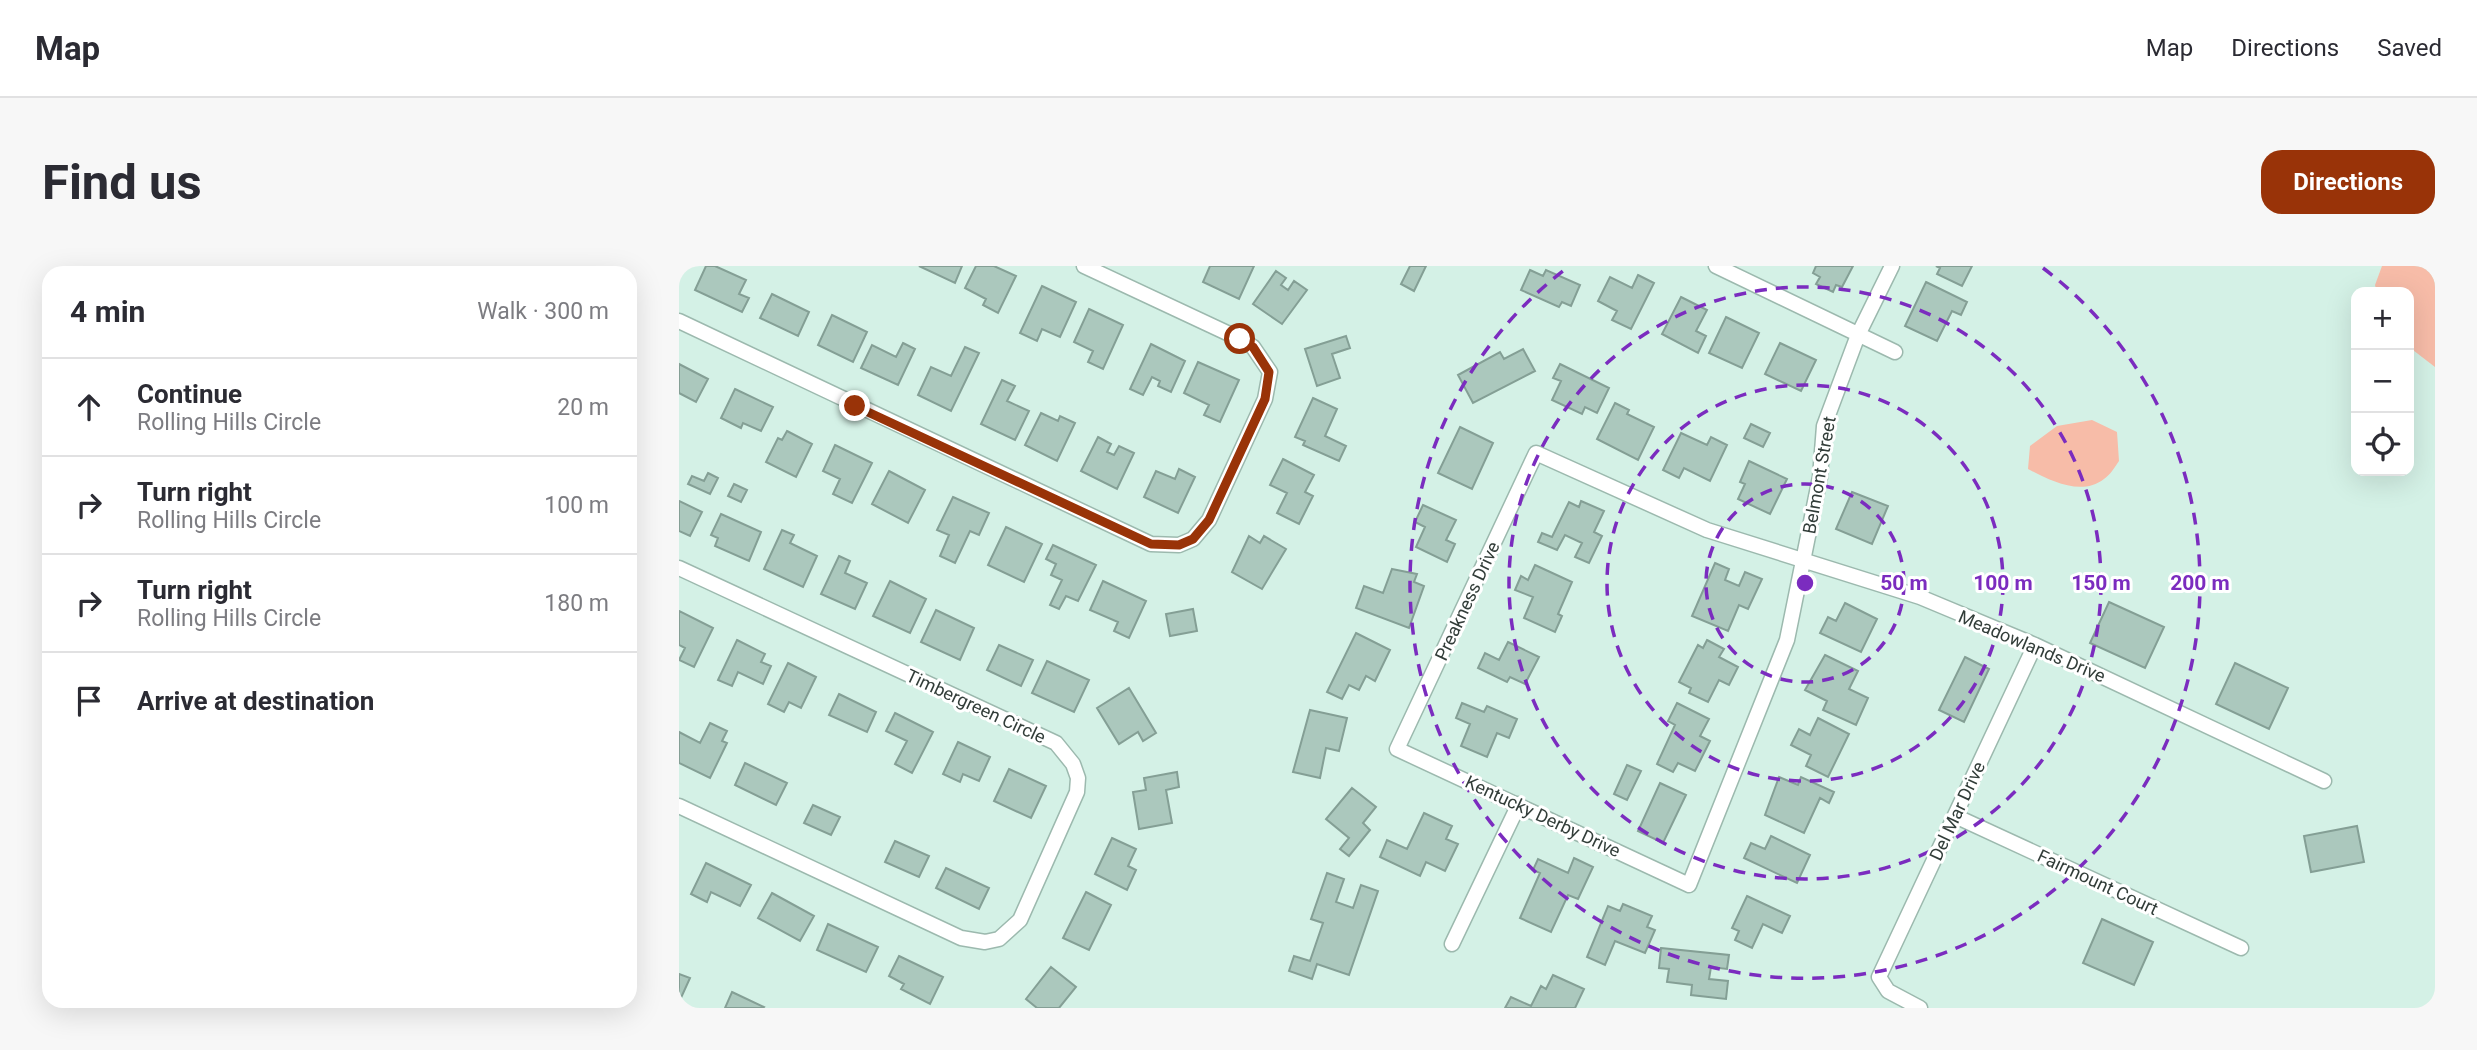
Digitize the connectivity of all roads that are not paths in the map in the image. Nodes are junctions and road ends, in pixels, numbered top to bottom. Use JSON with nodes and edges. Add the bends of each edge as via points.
{"nodes":[{"id":1,"x":1084,"y":266,"type":"edge"},
{"id":2,"x":1716,"y":266,"type":"edge"},
{"id":3,"x":1892,"y":266,"type":"edge"},
{"id":4,"x":679,"y":321,"type":"edge"},
{"id":5,"x":1858,"y":335,"type":"junction"},
{"id":6,"x":1895,"y":352,"type":"dead end"},
{"id":7,"x":1536,"y":453,"type":"joint"},
{"id":8,"x":1802,"y":562,"type":"junction"},
{"id":9,"x":679,"y":568,"type":"edge"},
{"id":10,"x":2035,"y":645,"type":"junction"},
{"id":11,"x":1397,"y":749,"type":"joint"},
{"id":12,"x":2324,"y":781,"type":"dead end"},
{"id":13,"x":1519,"y":804,"type":"junction"},
{"id":14,"x":679,"y":806,"type":"edge"},
{"id":15,"x":1955,"y":816,"type":"junction"},
{"id":16,"x":1689,"y":885,"type":"joint"},
{"id":17,"x":1452,"y":944,"type":"dead end"},
{"id":18,"x":2241,"y":948,"type":"dead end"},
{"id":19,"x":1920,"y":1008,"type":"edge"}],
"edges":[{"from":1,"to":4,"type":"street","via":[[1240,339],[1253,347],[1269,372],[1265,399],[1209,520],[1193,539],[1179,545],[1151,544]]},
{"from":2,"to":5,"type":"street"},
{"from":3,"to":5,"type":"street","name":"Belmont Street"},
{"from":5,"to":6,"type":"street"},
{"from":5,"to":8,"type":"street","name":"Belmont Street","via":[[1824,426],[1820,477]]},
{"from":7,"to":8,"type":"street","name":"Meadowlands Drive","via":[[1707,530]]},
{"from":7,"to":11,"type":"street","name":"Preakness Drive"},
{"from":8,"to":10,"type":"street","name":"Meadowlands Drive","via":[[1920,597]]},
{"from":8,"to":16,"type":"street","name":"Belmont Street","via":[[1787,640]]},
{"from":9,"to":14,"type":"street","name":"Timbergreen Circle","via":[[1055,743],[1073,764],[1078,778],[1075,803],[1020,920],[999,939],[985,942],[961,939]]},
{"from":10,"to":12,"type":"street","name":"Meadowlands Drive"},
{"from":10,"to":15,"type":"street","name":"Del Mar Drive"},
{"from":11,"to":13,"type":"street","name":"Kentucky Derby Drive"},
{"from":13,"to":16,"type":"street","name":"Kentucky Derby Drive"},
{"from":13,"to":17,"type":"street"},
{"from":15,"to":18,"type":"street","name":"Fairmount Court"},
{"from":15,"to":19,"type":"street","name":"Del Mar Drive","via":[[1879,977],[1888,991]]}]}
